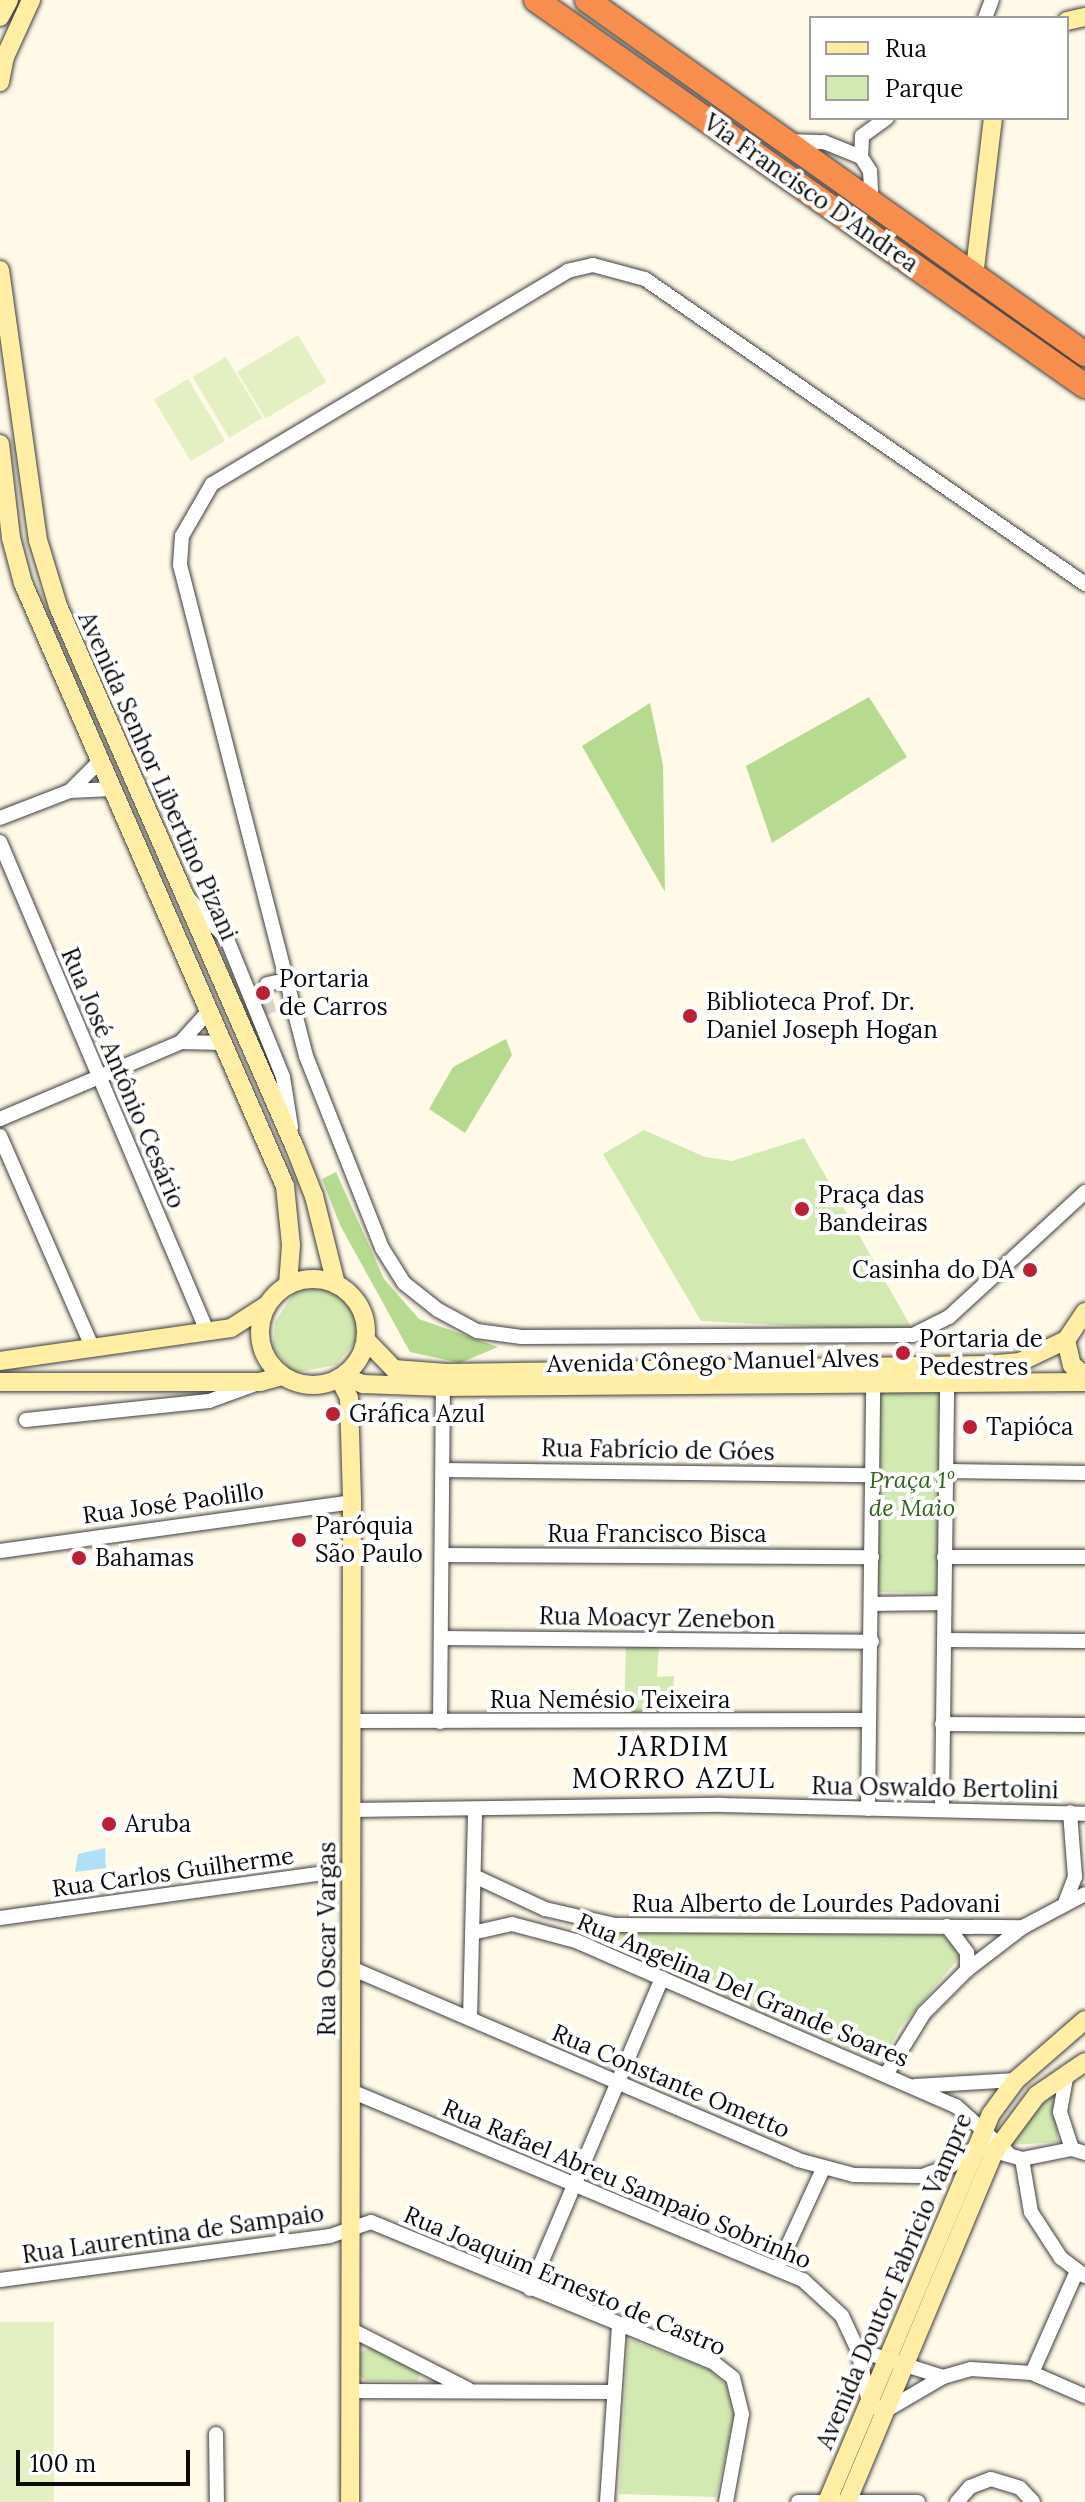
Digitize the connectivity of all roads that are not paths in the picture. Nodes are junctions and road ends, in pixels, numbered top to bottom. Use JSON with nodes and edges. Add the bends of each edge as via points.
{"nodes":[{"id":1,"x":9,"y":0,"type":"edge"},
{"id":2,"x":31,"y":0,"type":"edge"},
{"id":3,"x":536,"y":0,"type":"edge"},
{"id":4,"x":587,"y":0,"type":"edge"},
{"id":5,"x":0,"y":17,"type":"edge"},
{"id":6,"x":0,"y":82,"type":"edge"},
{"id":7,"x":884,"y":120,"type":"edge"},
{"id":8,"x":993,"y":120,"type":"edge"},
{"id":9,"x":783,"y":140,"type":"junction"},
{"id":10,"x":861,"y":157,"type":"junction"},
{"id":11,"x":872,"y":204,"type":"junction"},
{"id":12,"x":0,"y":270,"type":"edge"},
{"id":13,"x":974,"y":277,"type":"junction"},
{"id":14,"x":1085,"y":354,"type":"edge"},
{"id":15,"x":1085,"y":386,"type":"edge"},
{"id":16,"x":0,"y":444,"type":"edge"},
{"id":17,"x":2,"y":475,"type":"edge"},
{"id":18,"x":1085,"y":584,"type":"edge"},
{"id":19,"x":100,"y":761,"type":"junction"},
{"id":20,"x":112,"y":789,"type":"junction"},
{"id":21,"x":70,"y":791,"type":"junction"},
{"id":22,"x":0,"y":818,"type":"edge"},
{"id":23,"x":0,"y":842,"type":"edge"},
{"id":24,"x":181,"y":890,"type":"junction"},
{"id":25,"x":283,"y":981,"type":"junction"},
{"id":26,"x":257,"y":987,"type":"junction"},
{"id":27,"x":271,"y":1006,"type":"junction"},
{"id":28,"x":208,"y":1012,"type":"junction"},
{"id":29,"x":181,"y":1042,"type":"junction"},
{"id":30,"x":222,"y":1043,"type":"junction"},
{"id":31,"x":98,"y":1077,"type":"junction"},
{"id":32,"x":0,"y":1119,"type":"edge"},
{"id":33,"x":0,"y":1136,"type":"edge"},
{"id":34,"x":295,"y":1148,"type":"junction"},
{"id":35,"x":1085,"y":1192,"type":"edge"},
{"id":36,"x":336,"y":1284,"type":"junction"},
{"id":37,"x":288,"y":1285,"type":"junction"},
{"id":38,"x":267,"y":1305,"type":"junction"},
{"id":39,"x":1085,"y":1312,"type":"edge"},
{"id":40,"x":207,"y":1331,"type":"junction"},
{"id":41,"x":366,"y":1340,"type":"junction"},
{"id":42,"x":1066,"y":1340,"type":"junction"},
{"id":43,"x":93,"y":1349,"type":"junction"},
{"id":44,"x":0,"y":1361,"type":"edge"},
{"id":45,"x":986,"y":1365,"type":"junction"},
{"id":46,"x":873,"y":1375,"type":"junction"},
{"id":47,"x":282,"y":1376,"type":"junction"},
{"id":48,"x":341,"y":1377,"type":"junction"},
{"id":49,"x":1085,"y":1379,"type":"edge"},
{"id":50,"x":0,"y":1382,"type":"edge"},
{"id":51,"x":260,"y":1382,"type":"junction"},
{"id":52,"x":947,"y":1383,"type":"junction"},
{"id":53,"x":443,"y":1387,"type":"junction"},
{"id":54,"x":26,"y":1420,"type":"dead end"},
{"id":55,"x":443,"y":1470,"type":"junction"},
{"id":56,"x":946,"y":1471,"type":"junction"},
{"id":57,"x":1085,"y":1473,"type":"edge"},
{"id":58,"x":873,"y":1475,"type":"junction"},
{"id":59,"x":352,"y":1502,"type":"junction"},
{"id":60,"x":0,"y":1551,"type":"edge"},
{"id":61,"x":442,"y":1555,"type":"junction"},
{"id":62,"x":872,"y":1557,"type":"junction"},
{"id":63,"x":944,"y":1557,"type":"junction"},
{"id":64,"x":1085,"y":1557,"type":"edge"},
{"id":65,"x":944,"y":1603,"type":"junction"},
{"id":66,"x":872,"y":1604,"type":"junction"},
{"id":67,"x":441,"y":1638,"type":"junction"},
{"id":68,"x":944,"y":1640,"type":"junction"},
{"id":69,"x":1085,"y":1641,"type":"edge"},
{"id":70,"x":872,"y":1642,"type":"junction"},
{"id":71,"x":868,"y":1720,"type":"junction"},
{"id":72,"x":352,"y":1721,"type":"junction"},
{"id":73,"x":440,"y":1722,"type":"junction"},
{"id":74,"x":942,"y":1724,"type":"junction"},
{"id":75,"x":1085,"y":1725,"type":"edge"},
{"id":76,"x":942,"y":1808,"type":"junction"},
{"id":77,"x":868,"y":1809,"type":"junction"},
{"id":78,"x":351,"y":1810,"type":"junction"},
{"id":79,"x":475,"y":1812,"type":"junction"},
{"id":80,"x":1078,"y":1813,"type":"edge"},
{"id":81,"x":351,"y":1869,"type":"junction"},
{"id":82,"x":474,"y":1876,"type":"junction"},
{"id":83,"x":1085,"y":1894,"type":"edge"},
{"id":84,"x":1065,"y":1903,"type":"junction"},
{"id":85,"x":0,"y":1918,"type":"edge"},
{"id":86,"x":580,"y":1921,"type":"junction"},
{"id":87,"x":947,"y":1926,"type":"junction"},
{"id":88,"x":1023,"y":1927,"type":"junction"},
{"id":89,"x":472,"y":1933,"type":"junction"},
{"id":90,"x":576,"y":1941,"type":"junction"},
{"id":91,"x":351,"y":1968,"type":"junction"},
{"id":92,"x":967,"y":1970,"type":"junction"},
{"id":93,"x":662,"y":1978,"type":"junction"},
{"id":94,"x":470,"y":2019,"type":"junction"},
{"id":95,"x":1085,"y":2020,"type":"edge"},
{"id":96,"x":1085,"y":2062,"type":"edge"},
{"id":97,"x":1068,"y":2072,"type":"junction"},
{"id":98,"x":887,"y":2073,"type":"junction"},
{"id":99,"x":1016,"y":2080,"type":"junction"},
{"id":100,"x":618,"y":2082,"type":"junction"},
{"id":101,"x":914,"y":2086,"type":"junction"},
{"id":102,"x":351,"y":2091,"type":"junction"},
{"id":103,"x":997,"y":2148,"type":"junction"},
{"id":104,"x":1078,"y":2151,"type":"edge"},
{"id":105,"x":824,"y":2167,"type":"junction"},
{"id":106,"x":575,"y":2184,"type":"junction"},
{"id":107,"x":351,"y":2229,"type":"junction"},
{"id":108,"x":777,"y":2269,"type":"junction"},
{"id":109,"x":1081,"y":2274,"type":"edge"},
{"id":110,"x":0,"y":2280,"type":"edge"},
{"id":111,"x":530,"y":2289,"type":"junction"},
{"id":112,"x":619,"y":2327,"type":"junction"},
{"id":113,"x":350,"y":2329,"type":"junction"},
{"id":114,"x":858,"y":2350,"type":"junction"},
{"id":115,"x":896,"y":2362,"type":"junction"},
{"id":116,"x":1032,"y":2373,"type":"junction"},
{"id":117,"x":943,"y":2377,"type":"junction"},
{"id":118,"x":350,"y":2391,"type":"junction"},
{"id":119,"x":472,"y":2391,"type":"junction"},
{"id":120,"x":614,"y":2392,"type":"junction"},
{"id":121,"x":1085,"y":2396,"type":"edge"},
{"id":122,"x":877,"y":2407,"type":"junction"},
{"id":123,"x":216,"y":2434,"type":"dead end"},
{"id":124,"x":827,"y":2501,"type":"edge"},
{"id":125,"x":847,"y":2501,"type":"edge"},
{"id":126,"x":217,"y":2502,"type":"edge"},
{"id":127,"x":350,"y":2502,"type":"edge"},
{"id":128,"x":607,"y":2502,"type":"edge"},
{"id":129,"x":726,"y":2502,"type":"edge"},
{"id":130,"x":798,"y":2502,"type":"edge"},
{"id":131,"x":918,"y":2502,"type":"edge"},
{"id":132,"x":957,"y":2502,"type":"edge"},
{"id":133,"x":1033,"y":2502,"type":"edge"}],
"edges":[{"from":1,"to":5,"type":"street"},
{"from":2,"to":6,"type":"street","via":[[5,57]]},
{"from":3,"to":15,"type":"highway","name":"Via Francisco D'Andrea"},
{"from":4,"to":9,"type":"highway","name":"Via Francisco D'Andrea"},
{"from":7,"to":10,"type":"street","via":[[862,136]]},
{"from":8,"to":13,"type":"street"},
{"from":9,"to":10,"type":"street","via":[[824,142]]},
{"from":9,"to":11,"type":"highway","name":"Via Francisco D'Andrea"},
{"from":10,"to":11,"type":"street","via":[[870,171]]},
{"from":11,"to":13,"type":"highway","name":"Via Francisco D'Andrea"},
{"from":12,"to":24,"type":"street","name":"Avenida Senhor Libertino Pizani","via":[[42,553],[58,606]]},
{"from":13,"to":14,"type":"highway","name":"Via Francisco D'Andrea"},
{"from":16,"to":17,"type":"street","name":"Avenida Senhor Libertino Pizani"},
{"from":17,"to":19,"type":"street","name":"Avenida Senhor Libertino Pizani","via":[[23,583]]},
{"from":18,"to":25,"type":"street","via":[[645,279],[615,267],[568,271],[212,484],[182,536],[180,565]]},
{"from":19,"to":20,"type":"street","name":"Avenida Senhor Libertino Pizani"},
{"from":19,"to":21,"type":"street"},
{"from":20,"to":21,"type":"street"},
{"from":20,"to":28,"type":"street","name":"Avenida Senhor Libertino Pizani"},
{"from":21,"to":22,"type":"street"},
{"from":23,"to":31,"type":"street","name":"Rua José Antônio Cesário"},
{"from":24,"to":26,"type":"street","via":[[227,939]]},
{"from":24,"to":34,"type":"street","name":"Avenida Senhor Libertino Pizani"},
{"from":25,"to":26,"type":"street"},
{"from":25,"to":27,"type":"street"},
{"from":26,"to":27,"type":"street"},
{"from":27,"to":34,"type":"street"},
{"from":27,"to":35,"type":"street","via":[[330,1122],[382,1248],[404,1283],[477,1331],[522,1337],[913,1335],[949,1317]]},
{"from":28,"to":29,"type":"street"},
{"from":28,"to":30,"type":"street","name":"Avenida Senhor Libertino Pizani"},
{"from":29,"to":30,"type":"street"},
{"from":29,"to":31,"type":"street"},
{"from":30,"to":37,"type":"street","name":"Avenida Senhor Libertino Pizani","via":[[285,1186],[291,1245]]},
{"from":31,"to":32,"type":"street"},
{"from":31,"to":40,"type":"street","name":"Rua José Antônio Cesário"},
{"from":33,"to":43,"type":"street"},
{"from":34,"to":36,"type":"street","name":"Avenida Senhor Libertino Pizani","via":[[314,1196]]},
{"from":36,"to":37,"type":"street","via":[[303,1279]]},
{"from":36,"to":41,"type":"street","via":[[360,1307]]},
{"from":37,"to":38,"type":"street"},
{"from":38,"to":40,"type":"street","via":[[231,1328]]},
{"from":38,"to":47,"type":"street","via":[[261,1319],[263,1351]]},
{"from":39,"to":42,"type":"street"},
{"from":40,"to":43,"type":"street"},
{"from":41,"to":46,"type":"street","name":"Avenida Cônego Manuel Alves","via":[[384,1363],[407,1373]]},
{"from":41,"to":48,"type":"street"},
{"from":42,"to":45,"type":"street","name":"Avenida Cônego Manuel Alves","via":[[1020,1362]]},
{"from":42,"to":49,"type":"street","via":[[1072,1365]]},
{"from":43,"to":44,"type":"street"},
{"from":45,"to":46,"type":"street","name":"Avenida Cônego Manuel Alves"},
{"from":45,"to":52,"type":"street","via":[[954,1372]]},
{"from":46,"to":52,"type":"street","name":"Avenida Cônego Manuel Alves"},
{"from":46,"to":53,"type":"street","name":"Avenida Cônego Manuel Alves"},
{"from":46,"to":58,"type":"street"},
{"from":47,"to":48,"type":"street","via":[[310,1385]]},
{"from":47,"to":51,"type":"street"},
{"from":48,"to":53,"type":"street","name":"Avenida Cônego Manuel Alves","via":[[363,1384]]},
{"from":48,"to":59,"type":"street","name":"Rua Oscar Vargas","via":[[349,1398]]},
{"from":49,"to":52,"type":"street","name":"Avenida Cônego Manuel Alves"},
{"from":50,"to":51,"type":"street"},
{"from":51,"to":54,"type":"street","via":[[209,1401]]},
{"from":52,"to":56,"type":"street"},
{"from":53,"to":55,"type":"street"},
{"from":55,"to":58,"type":"street","name":"Rua Fabrício de Góes"},
{"from":55,"to":61,"type":"street"},
{"from":56,"to":57,"type":"street"},
{"from":56,"to":63,"type":"street"},
{"from":58,"to":62,"type":"street"},
{"from":59,"to":60,"type":"street","name":"Rua José Paolillo"},
{"from":59,"to":72,"type":"street","name":"Rua Oscar Vargas"},
{"from":61,"to":62,"type":"street","name":"Rua Francisco Bisca"},
{"from":61,"to":67,"type":"street"},
{"from":62,"to":66,"type":"street"},
{"from":63,"to":64,"type":"street"},
{"from":63,"to":65,"type":"street"},
{"from":65,"to":66,"type":"street"},
{"from":65,"to":68,"type":"street"},
{"from":66,"to":70,"type":"street"},
{"from":67,"to":70,"type":"street","name":"Rua Moacyr Zenebon"},
{"from":67,"to":73,"type":"street"},
{"from":68,"to":69,"type":"street"},
{"from":68,"to":74,"type":"street"},
{"from":70,"to":71,"type":"street"},
{"from":71,"to":73,"type":"street","name":"Rua Nemésio Teixeira"},
{"from":71,"to":77,"type":"street"},
{"from":72,"to":73,"type":"street","name":"Rua Nemésio Teixeira"},
{"from":72,"to":78,"type":"street","name":"Rua Oscar Vargas"},
{"from":74,"to":75,"type":"street"},
{"from":74,"to":76,"type":"street"},
{"from":76,"to":77,"type":"street","name":"Rua Oswaldo Bertolini"},
{"from":76,"to":80,"type":"street","name":"Rua Oswaldo Bertolini"},
{"from":77,"to":79,"type":"street","name":"Rua Oswaldo Bertolini","via":[[708,1805]]},
{"from":78,"to":79,"type":"street","name":"Rua Oswaldo Bertolini"},
{"from":78,"to":81,"type":"street","name":"Rua Oscar Vargas"},
{"from":79,"to":82,"type":"street"},
{"from":80,"to":84,"type":"street","via":[[1075,1877]]},
{"from":81,"to":85,"type":"street","name":"Rua Carlos Guilherme"},
{"from":81,"to":91,"type":"street","name":"Rua Oscar Vargas"},
{"from":82,"to":86,"type":"street","name":"Rua Alberto de Lourdes Padovani"},
{"from":82,"to":89,"type":"street"},
{"from":83,"to":84,"type":"street"},
{"from":84,"to":88,"type":"street"},
{"from":86,"to":87,"type":"street","name":"Rua Alberto de Lourdes Padovani"},
{"from":86,"to":90,"type":"street"},
{"from":87,"to":88,"type":"street","name":"Rua Alberto de Lourdes Padovani"},
{"from":87,"to":92,"type":"street","via":[[967,1953]]},
{"from":88,"to":92,"type":"street"},
{"from":89,"to":90,"type":"street","name":"Rua Angelina Del Grande Soares","via":[[512,1924]]},
{"from":89,"to":94,"type":"street"},
{"from":90,"to":93,"type":"street","name":"Rua Angelina Del Grande Soares"},
{"from":91,"to":94,"type":"street","name":"Rua Constante Ometto"},
{"from":91,"to":102,"type":"street","name":"Rua Oscar Vargas"},
{"from":92,"to":98,"type":"street","via":[[924,2013]]},
{"from":93,"to":98,"type":"street","name":"Rua Angelina Del Grande Soares"},
{"from":93,"to":100,"type":"street"},
{"from":94,"to":100,"type":"street","name":"Rua Constante Ometto"},
{"from":95,"to":99,"type":"street","name":"Avenida Doutor Fabricio Vampre"},
{"from":96,"to":97,"type":"street","name":"Avenida Doutor Fabricio Vampre"},
{"from":97,"to":103,"type":"street","name":"Avenida Doutor Fabricio Vampre","via":[[1037,2095]]},
{"from":97,"to":104,"type":"street","via":[[1060,2112]]},
{"from":98,"to":101,"type":"street","name":"Rua Angelina Del Grande Soares"},
{"from":99,"to":101,"type":"street"},
{"from":99,"to":103,"type":"street","name":"Avenida Doutor Fabricio Vampre"},
{"from":100,"to":105,"type":"street","name":"Rua Constante Ometto"},
{"from":100,"to":106,"type":"street"},
{"from":101,"to":103,"type":"street","name":"Rua Angelina Del Grande Soares","via":[[969,2115]]},
{"from":102,"to":106,"type":"street","name":"Rua Rafael Abreu Sampaio Sobrinho"},
{"from":102,"to":107,"type":"street","name":"Rua Oscar Vargas"},
{"from":103,"to":104,"type":"street"},
{"from":103,"to":105,"type":"street","name":"Rua Constante Ometto","via":[[922,2176],[883,2179]]},
{"from":103,"to":109,"type":"street","via":[[1061,2258]]},
{"from":103,"to":115,"type":"street","name":"Avenida Doutor Fabricio Vampre"},
{"from":105,"to":108,"type":"street"},
{"from":106,"to":108,"type":"street","name":"Rua Rafael Abreu Sampaio Sobrinho"},
{"from":106,"to":111,"type":"street"},
{"from":107,"to":110,"type":"street","name":"Rua Laurentina de Sampaio"},
{"from":107,"to":111,"type":"street","name":"Rua Joaquim Ernesto de Castro","via":[[371,2222]]},
{"from":107,"to":113,"type":"street","name":"Rua Oscar Vargas"},
{"from":108,"to":114,"type":"street","name":"Rua Rafael Abreu Sampaio Sobrinho","via":[[824,2295]]},
{"from":109,"to":116,"type":"street"},
{"from":111,"to":112,"type":"street","name":"Rua Joaquim Ernesto de Castro"},
{"from":112,"to":120,"type":"street"},
{"from":112,"to":129,"type":"street","name":"Rua Joaquim Ernesto de Castro","via":[[714,2363],[733,2378],[742,2414]]},
{"from":113,"to":118,"type":"street","name":"Rua Oscar Vargas"},
{"from":113,"to":119,"type":"street"},
{"from":114,"to":115,"type":"street"},
{"from":114,"to":122,"type":"street","name":"Rua Rafael Abreu Sampaio Sobrinho"},
{"from":115,"to":117,"type":"street"},
{"from":115,"to":122,"type":"street","name":"Avenida Doutor Fabricio Vampre"},
{"from":116,"to":117,"type":"street","via":[[971,2369]]},
{"from":116,"to":121,"type":"street"},
{"from":117,"to":122,"type":"street"},
{"from":118,"to":119,"type":"street"},
{"from":118,"to":127,"type":"street","name":"Rua Oscar Vargas"},
{"from":119,"to":120,"type":"street"},
{"from":120,"to":128,"type":"street"},
{"from":122,"to":124,"type":"street","name":"Avenida Doutor Fabricio Vampre"},
{"from":122,"to":125,"type":"street","name":"Avenida Doutor Fabricio Vampre"},
{"from":123,"to":126,"type":"street"},
{"from":124,"to":125,"type":"street"},
{"from":124,"to":130,"type":"street"},
{"from":125,"to":131,"type":"street"},
{"from":132,"to":133,"type":"street","via":[[970,2487],[991,2479],[1020,2488]]}]}
